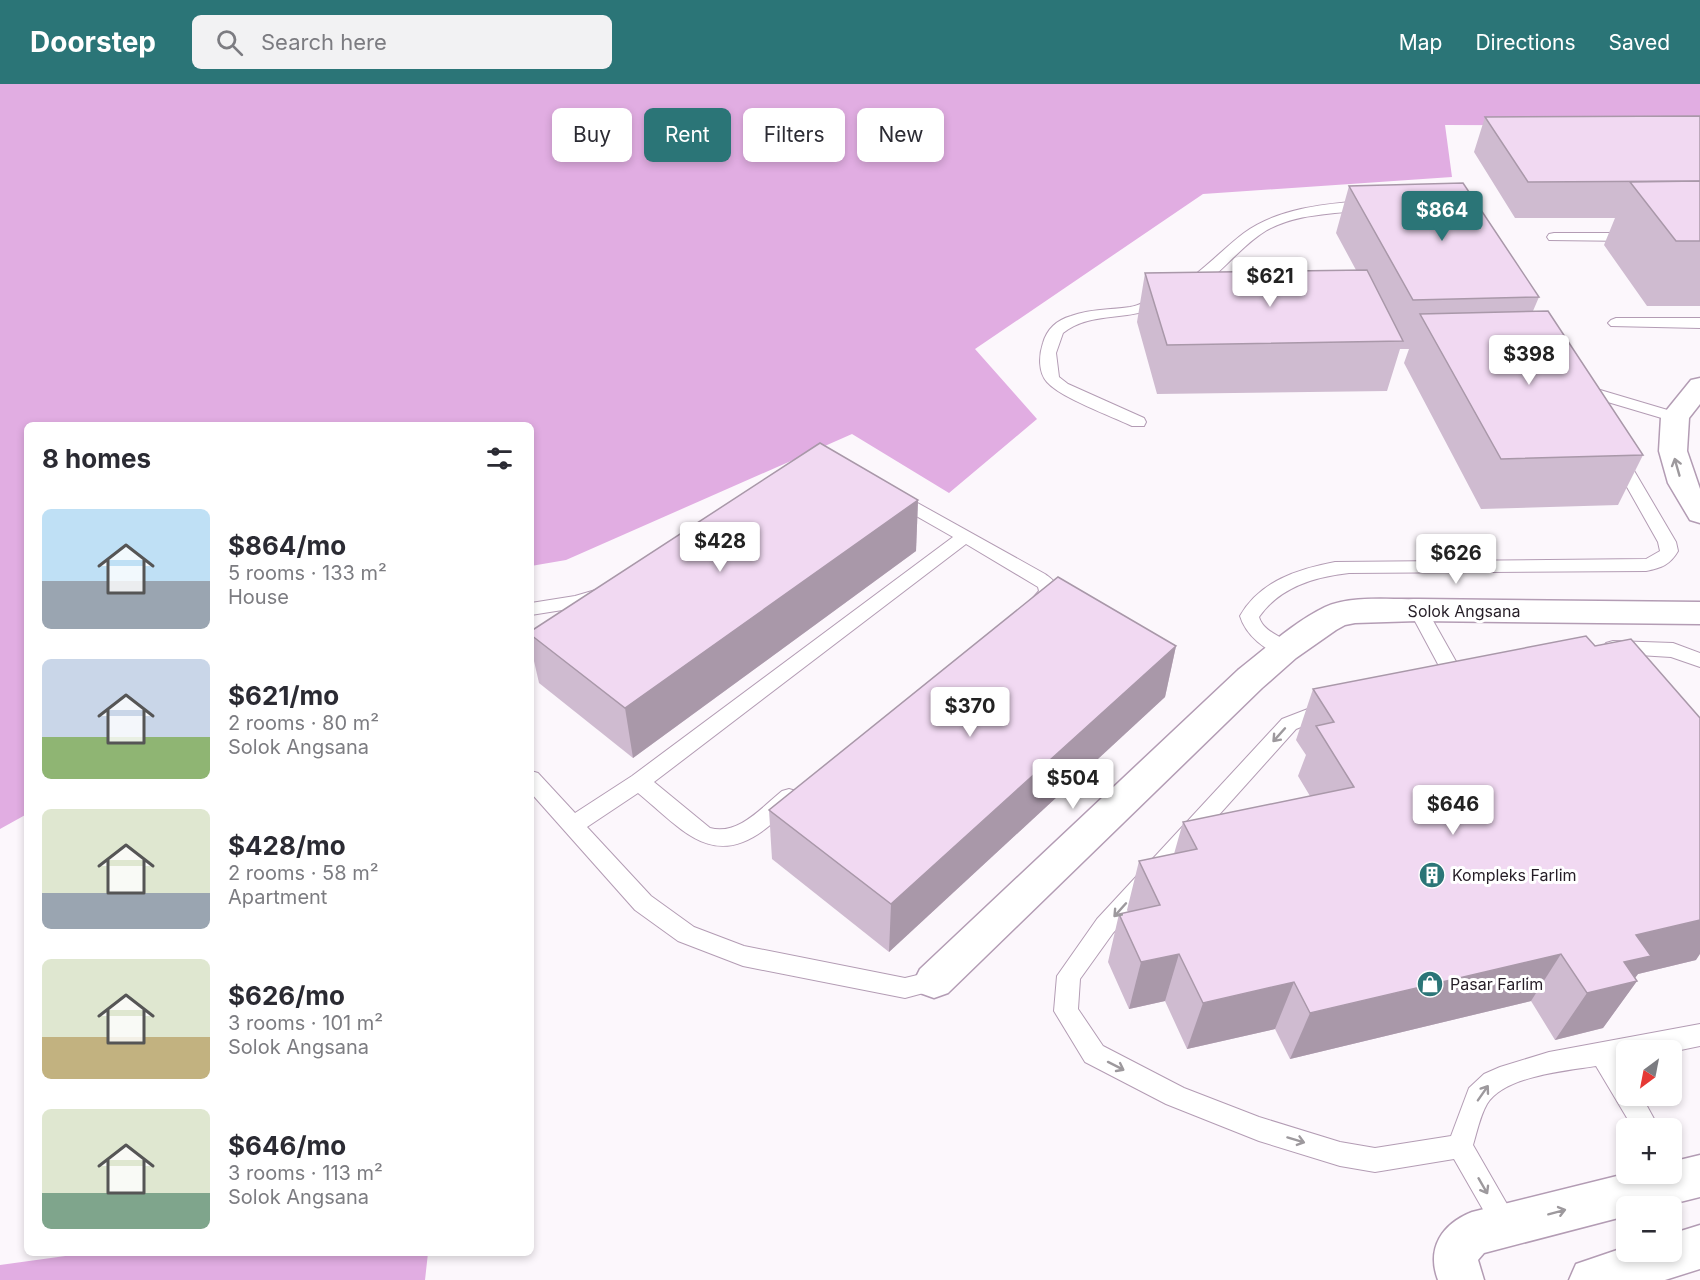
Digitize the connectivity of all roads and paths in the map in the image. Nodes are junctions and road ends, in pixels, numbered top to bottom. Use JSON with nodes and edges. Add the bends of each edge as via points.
{"nodes":[{"id":1,"x":1388,"y":204,"type":"edge"},
{"id":2,"x":1644,"y":236,"type":"dead end"},
{"id":3,"x":1554,"y":237,"type":"dead end"},
{"id":4,"x":1616,"y":323,"type":"dead end"},
{"id":5,"x":1700,"y":323,"type":"edge"},
{"id":6,"x":1700,"y":386,"type":"edge"},
{"id":7,"x":1591,"y":410,"type":"edge"},
{"id":8,"x":1687,"y":420,"type":"edge"},
{"id":9,"x":1138,"y":422,"type":"dead end"},
{"id":10,"x":1609,"y":440,"type":"edge"},
{"id":11,"x":878,"y":486,"type":"edge"},
{"id":12,"x":1700,"y":513,"type":"edge"},
{"id":13,"x":964,"y":537,"type":"junction"},
{"id":14,"x":610,"y":591,"type":"edge"},
{"id":15,"x":534,"y":609,"type":"edge"},
{"id":16,"x":1418,"y":610,"type":"junction"},
{"id":17,"x":1700,"y":613,"type":"edge"},
{"id":18,"x":1024,"y":615,"type":"edge"},
{"id":19,"x":1284,"y":650,"type":"junction"},
{"id":20,"x":1596,"y":650,"type":"edge"},
{"id":21,"x":1700,"y":660,"type":"edge"},
{"id":22,"x":1480,"y":676,"type":"edge"},
{"id":23,"x":1350,"y":704,"type":"edge"},
{"id":24,"x":534,"y":782,"type":"edge"},
{"id":25,"x":639,"y":782,"type":"junction"},
{"id":26,"x":807,"y":783,"type":"edge"},
{"id":27,"x":573,"y":825,"type":"junction"},
{"id":28,"x":934,"y":981,"type":"joint"},
{"id":29,"x":1700,"y":1035,"type":"edge"},
{"id":30,"x":1675,"y":1040,"type":"edge"},
{"id":31,"x":1616,"y":1052,"type":"edge"},
{"id":32,"x":1602,"y":1055,"type":"junction"},
{"id":33,"x":1616,"y":1078,"type":"edge"},
{"id":34,"x":1460,"y":1146,"type":"junction"},
{"id":35,"x":1684,"y":1174,"type":"edge"},
{"id":36,"x":1506,"y":1226,"type":"junction"},
{"id":37,"x":1700,"y":1246,"type":"edge"},
{"id":38,"x":1461,"y":1280,"type":"edge"},
{"id":39,"x":1592,"y":1280,"type":"edge"}],
"edges":[{"from":1,"to":9,"type":"lane","via":[[1312,210],[1279,219],[1250,235],[1198,281],[1138,309],[1077,319],[1055,332],[1049,347],[1052,378],[1062,387]]},
{"from":2,"to":3,"type":"lane"},
{"from":4,"to":5,"type":"lane"},
{"from":6,"to":8,"type":"street"},
{"from":7,"to":8,"type":"lane","via":[[1576,385]]},
{"from":12,"to":8,"type":"street","one_way":true,"via":[[1682,483],[1673,451]]},
{"from":10,"to":19,"type":"lane","via":[[1667,542],[1666,558],[1646,565],[1317,570],[1290,581],[1249,616],[1250,624],[1258,632]]},
{"from":11,"to":13,"type":"lane"},
{"from":13,"to":18,"type":"lane","via":[[1047,585],[1048,593]]},
{"from":13,"to":25,"type":"lane"},
{"from":14,"to":15,"type":"lane"},
{"from":16,"to":17,"type":"street","name":"Solok Angsana"},
{"from":16,"to":19,"type":"street","name":"Solok Angsana","via":[[1337,615]]},
{"from":16,"to":22,"type":"lane","via":[[1447,684]]},
{"from":19,"to":28,"type":"street","name":"Solok Angsana"},
{"from":20,"to":21,"type":"lane","via":[[1673,650]]},
{"from":23,"to":34,"type":"lane","one_way":true,"via":[[1289,724],[1105,926],[1069,976],[1066,1011],[1094,1054],[1175,1096],[1259,1129],[1340,1154],[1375,1160]]},
{"from":24,"to":27,"type":"lane"},
{"from":25,"to":26,"type":"lane","via":[[715,840],[742,834]]},
{"from":25,"to":27,"type":"lane"},
{"from":27,"to":28,"type":"lane","via":[[643,903],[686,934],[744,956],[905,988]]},
{"from":29,"to":30,"type":"lane"},
{"from":31,"to":32,"type":"lane"},
{"from":32,"to":33,"type":"lane"},
{"from":34,"to":32,"type":"lane","one_way":true,"via":[[1480,1092],[1493,1080],[1513,1072]]},
{"from":34,"to":36,"type":"lane","one_way":true},
{"from":36,"to":35,"type":"street","one_way":true},
{"from":36,"to":38,"type":"street","via":[[1472,1234],[1458,1246],[1454,1263]]},
{"from":37,"to":39,"type":"street"}]}
